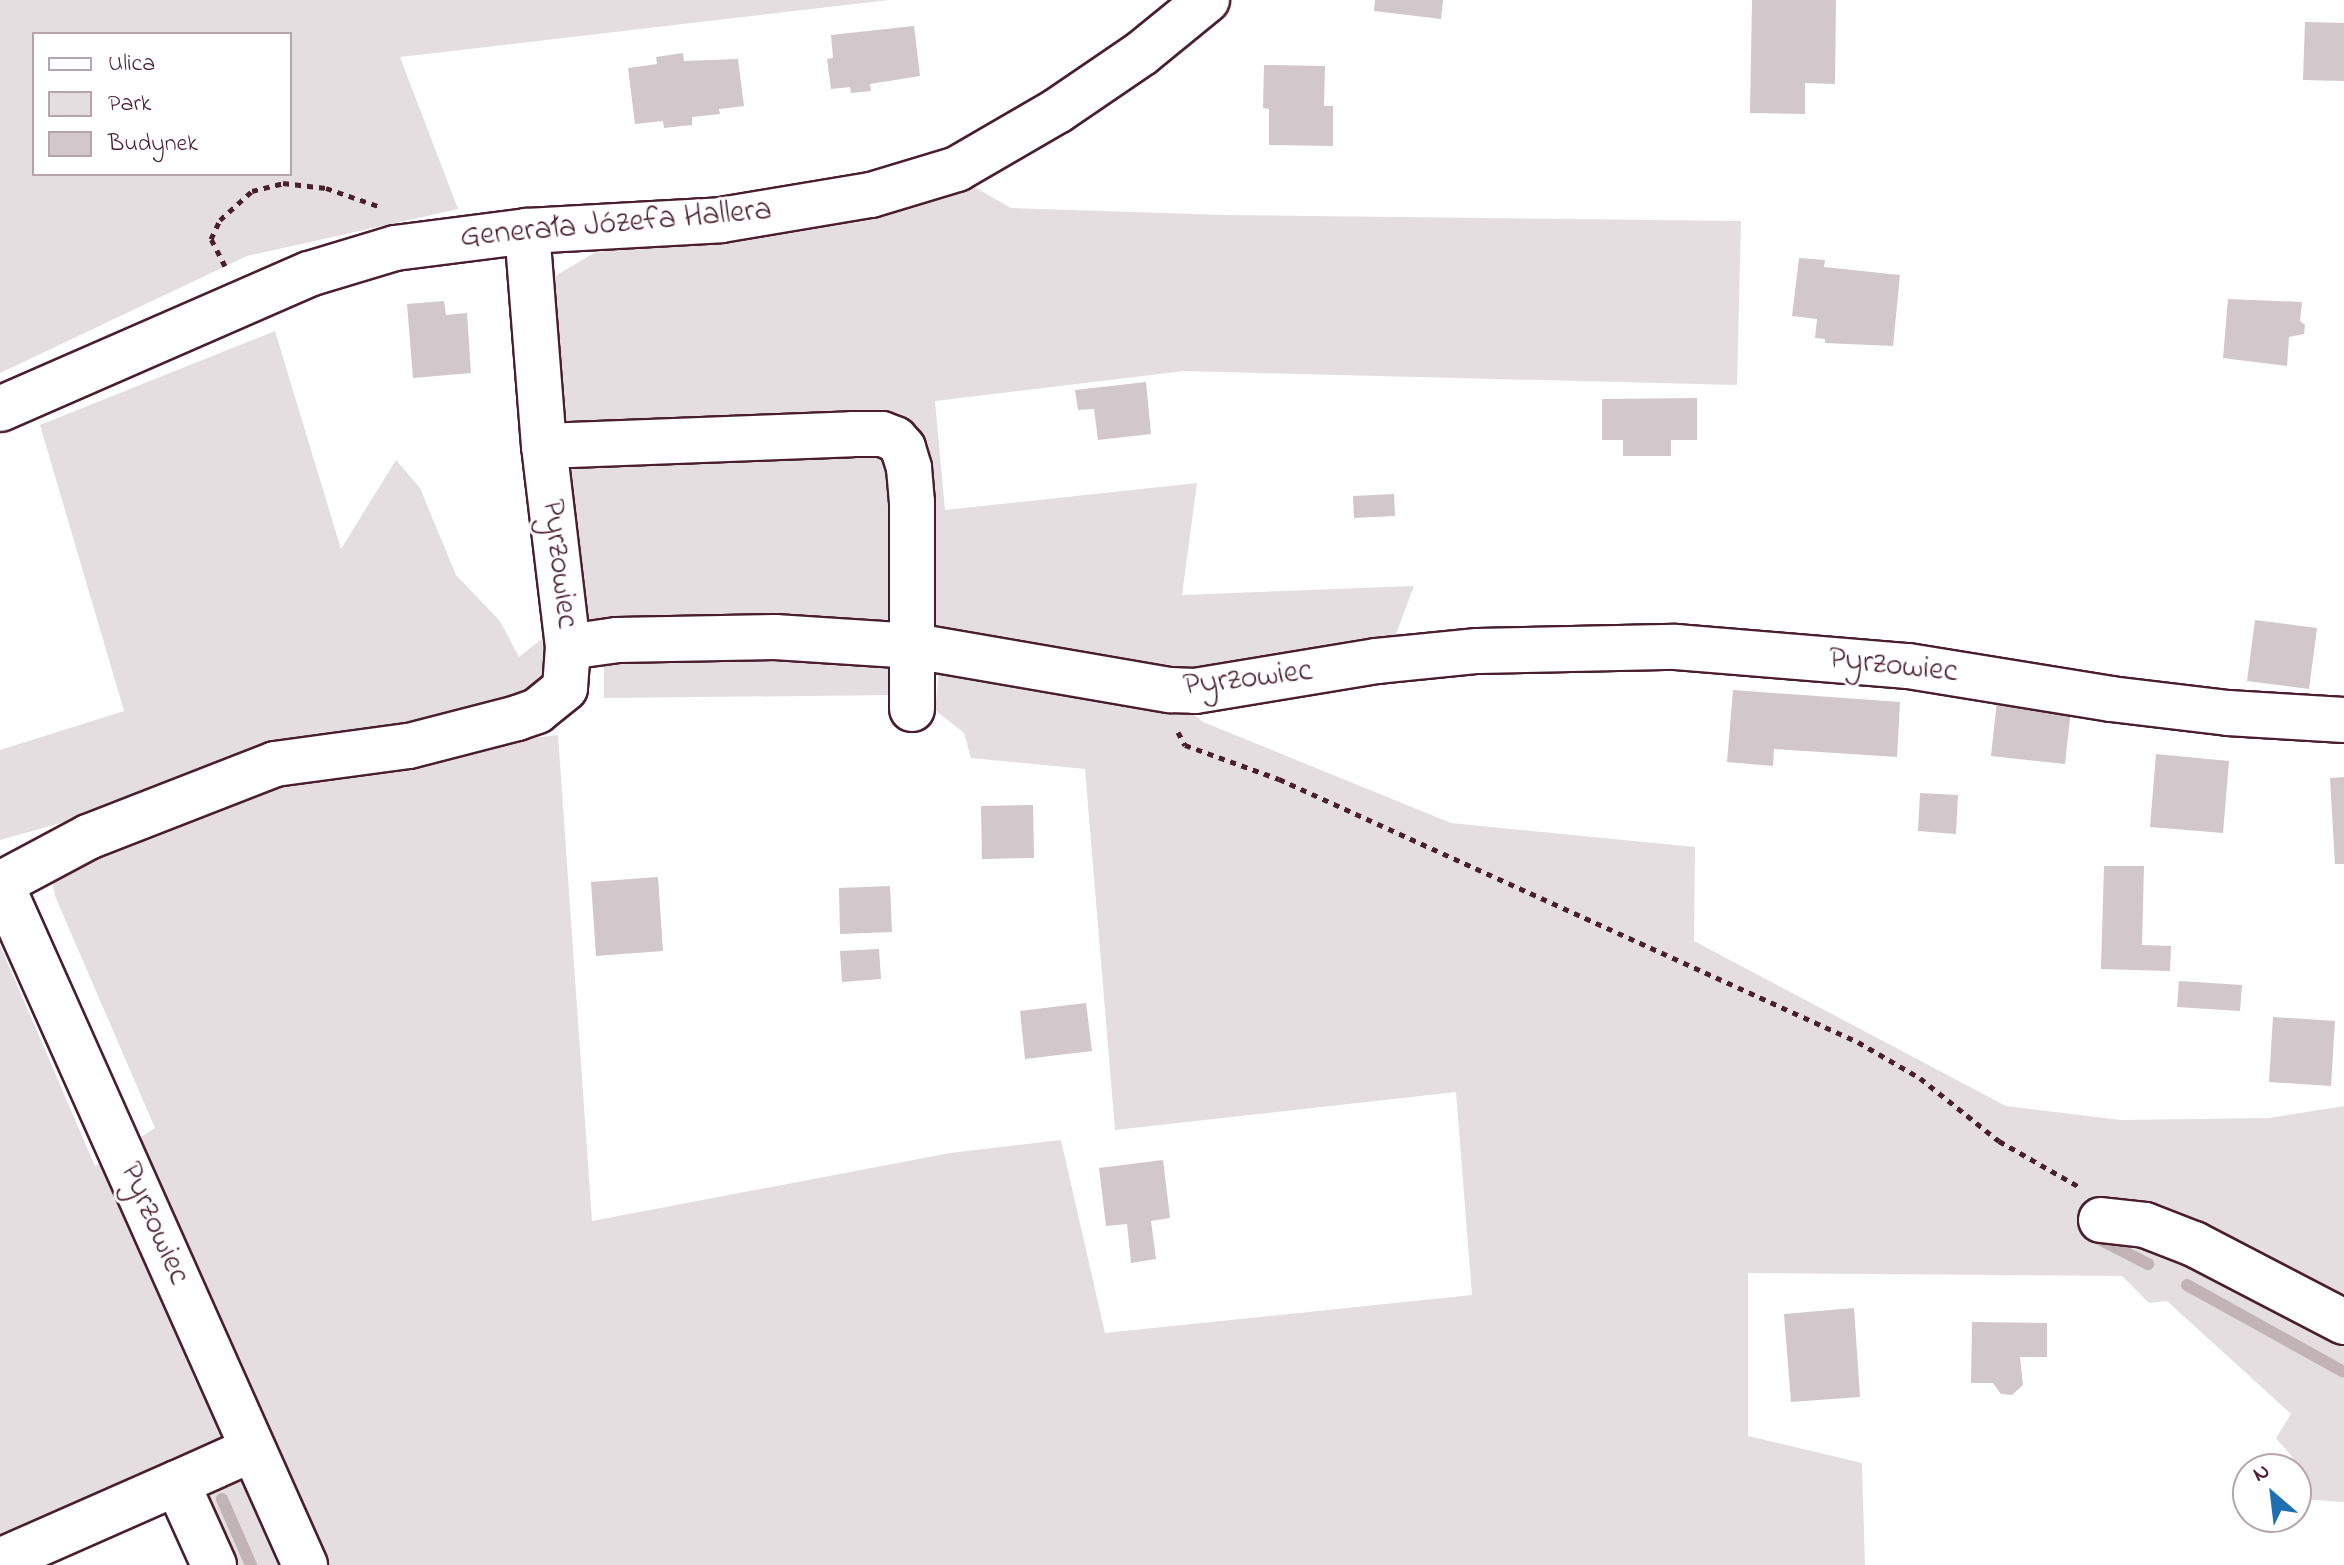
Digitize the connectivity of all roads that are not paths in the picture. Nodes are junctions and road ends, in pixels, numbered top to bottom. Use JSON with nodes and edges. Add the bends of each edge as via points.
{"nodes":[{"id":1,"x":1207,"y":0,"type":"edge"},
{"id":2,"x":527,"y":231,"type":"junction"},
{"id":3,"x":0,"y":409,"type":"edge"},
{"id":4,"x":544,"y":446,"type":"junction"},
{"id":5,"x":914,"y":646,"type":"junction"},
{"id":6,"x":568,"y":647,"type":"junction"},
{"id":7,"x":912,"y":709,"type":"dead end"},
{"id":8,"x":2344,"y":720,"type":"edge"},
{"id":9,"x":0,"y":884,"type":"edge"},
{"id":10,"x":2101,"y":1220,"type":"road end"},
{"id":11,"x":2344,"y":1322,"type":"edge"},
{"id":12,"x":253,"y":1449,"type":"junction"},
{"id":13,"x":177,"y":1483,"type":"junction"},
{"id":14,"x":0,"y":1561,"type":"edge"},
{"id":15,"x":214,"y":1565,"type":"edge"},
{"id":16,"x":305,"y":1565,"type":"edge"}],
"edges":[{"from":1,"to":2,"type":"street","name":"Generała Józefa Hallera","via":[[1057,111],[957,169],[871,195],[721,220]]},
{"from":2,"to":3,"type":"street","name":"Generała Józefa Hallera","via":[[395,248],[309,274]]},
{"from":2,"to":4,"type":"street","name":"Pyrzowiec"},
{"from":4,"to":5,"type":"street","via":[[852,434],[895,439],[909,468]]},
{"from":4,"to":6,"type":"street","name":"Pyrzowiec"},
{"from":5,"to":6,"type":"street","name":"Pyrzowiec","via":[[775,637],[617,640]]},
{"from":5,"to":7,"type":"street"},
{"from":5,"to":8,"type":"street","name":"Pyrzowiec","via":[[1170,690],[1242,686],[1377,661],[1478,651],[1676,647],[1908,666],[2111,699]]},
{"from":6,"to":9,"type":"street","via":[[565,688],[537,711],[409,746],[275,764],[88,837]]},
{"from":9,"to":12,"type":"street","name":"Pyrzowiec"},
{"from":10,"to":11,"type":"street","via":[[2145,1225],[2194,1244]]},
{"from":12,"to":13,"type":"street"},
{"from":12,"to":16,"type":"street","name":"Pyrzowiec"},
{"from":13,"to":14,"type":"street"},
{"from":13,"to":15,"type":"street"}]}
